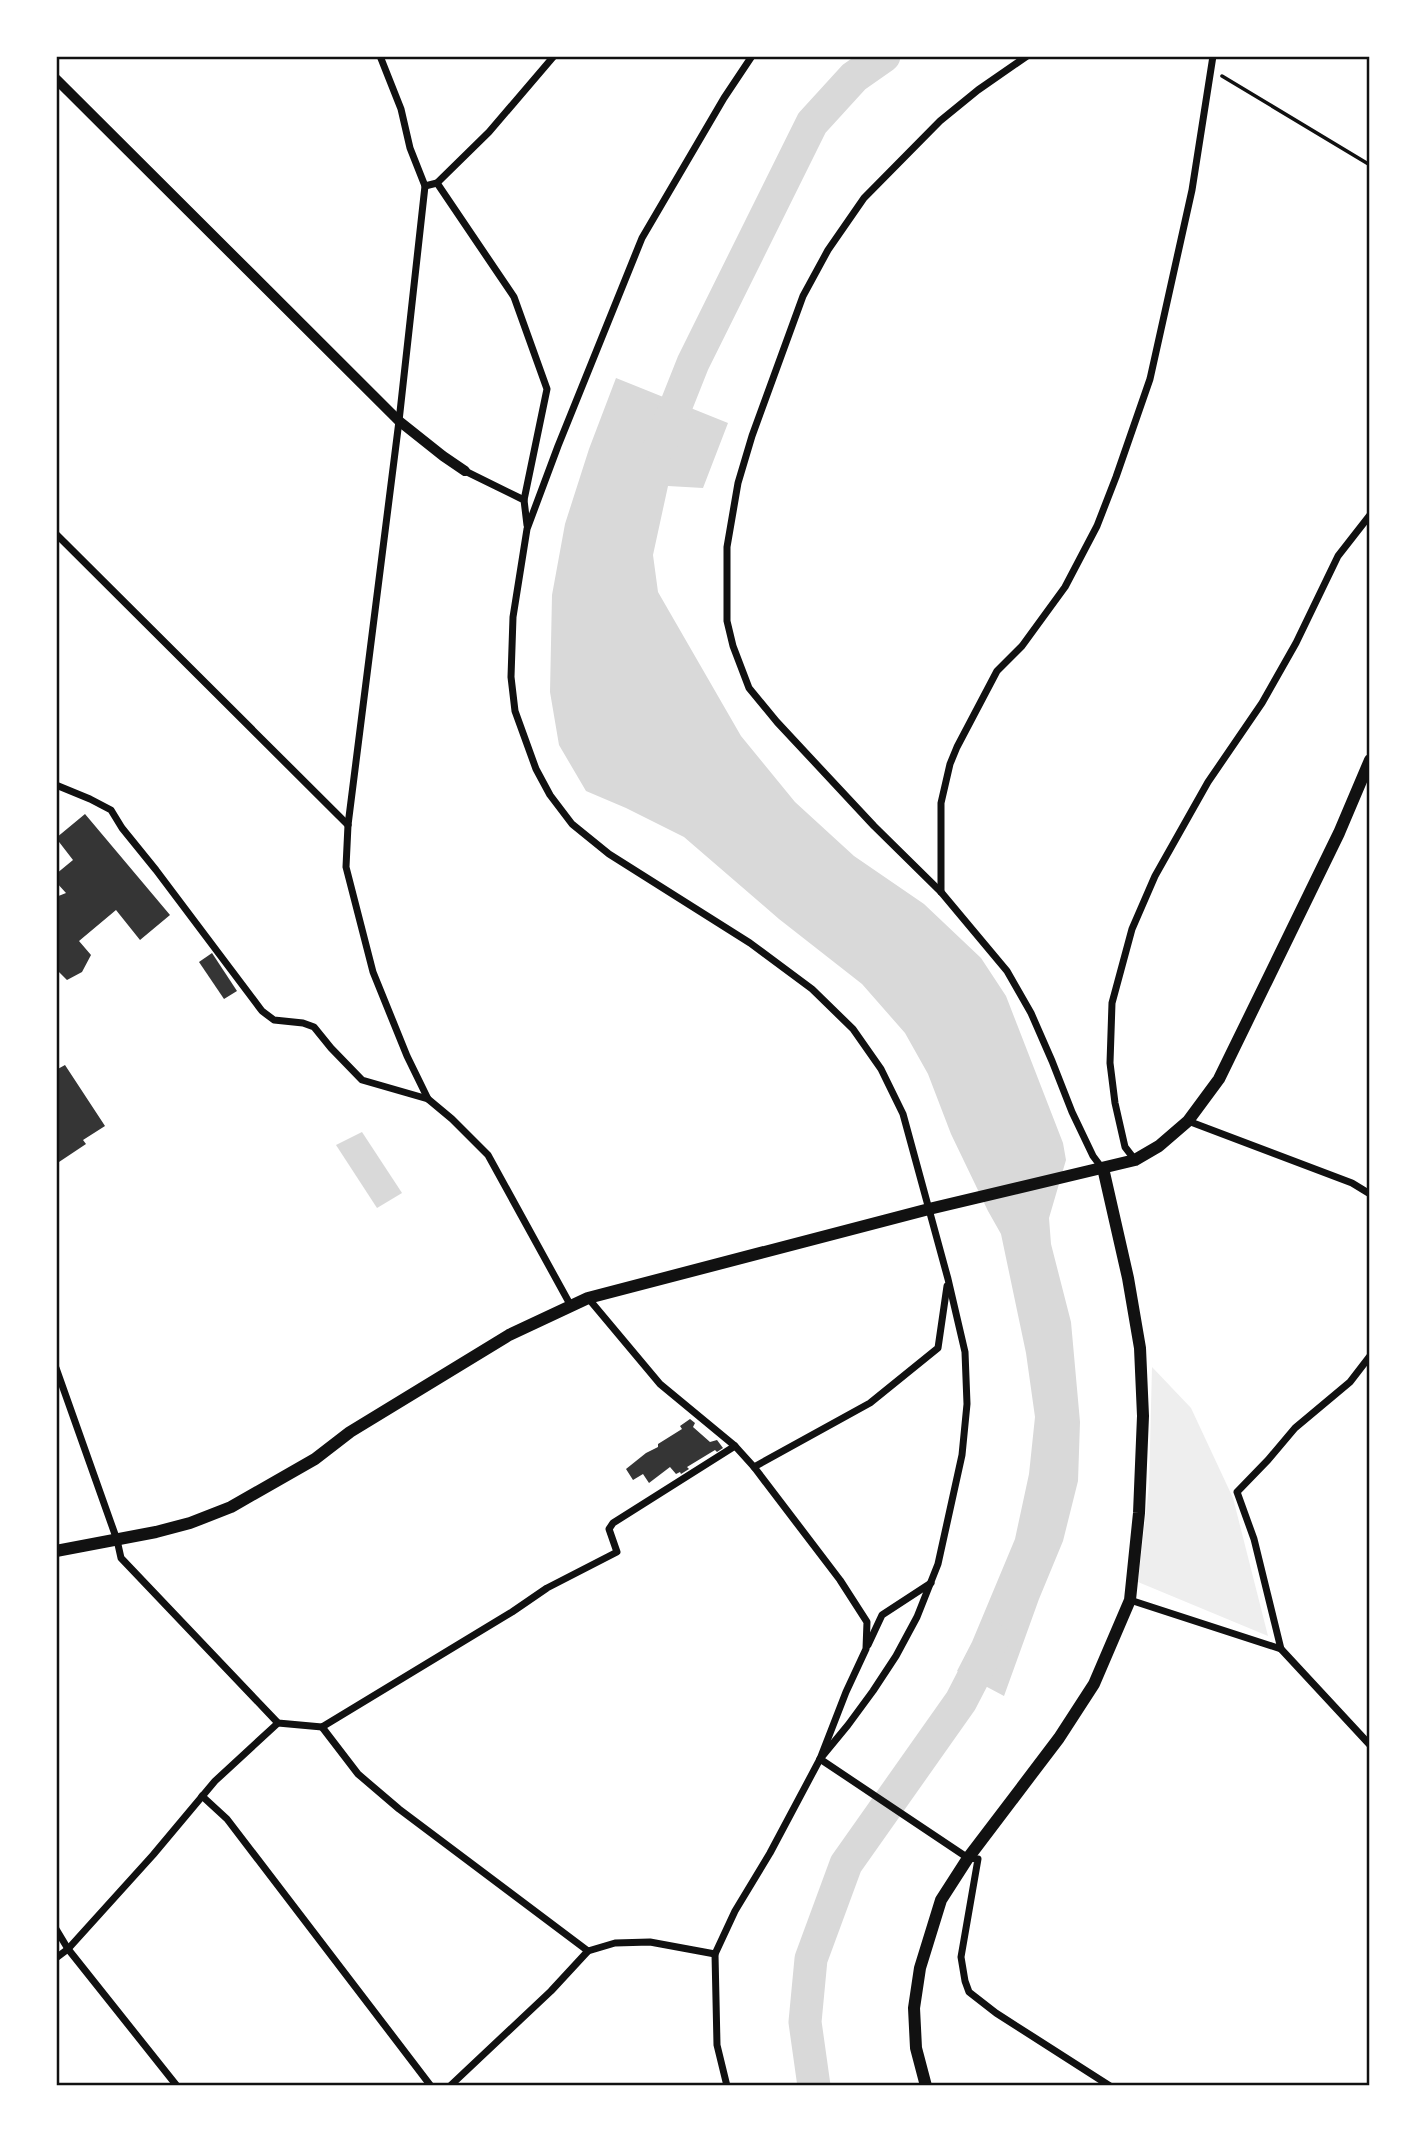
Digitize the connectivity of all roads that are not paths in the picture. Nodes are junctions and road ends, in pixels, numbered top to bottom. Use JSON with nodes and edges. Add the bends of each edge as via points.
{"nodes":[{"id":1,"x":380,"y":56,"type":"edge"},
{"id":2,"x":554,"y":56,"type":"edge"},
{"id":3,"x":752,"y":56,"type":"edge"},
{"id":4,"x":1027,"y":56,"type":"edge"},
{"id":5,"x":1213,"y":56,"type":"edge"},
{"id":6,"x":56,"y":79,"type":"edge"},
{"id":7,"x":437,"y":183,"type":"junction"},
{"id":8,"x":425,"y":186,"type":"junction"},
{"id":9,"x":399,"y":421,"type":"junction"},
{"id":10,"x":465,"y":471,"type":"joint"},
{"id":11,"x":524,"y":500,"type":"junction"},
{"id":12,"x":1370,"y":515,"type":"edge"},
{"id":13,"x":527,"y":529,"type":"junction"},
{"id":14,"x":56,"y":534,"type":"edge"},
{"id":15,"x":1370,"y":760,"type":"edge"},
{"id":16,"x":56,"y":785,"type":"edge"},
{"id":17,"x":348,"y":825,"type":"junction"},
{"id":18,"x":941,"y":891,"type":"junction"},
{"id":19,"x":428,"y":1099,"type":"junction"},
{"id":20,"x":1188,"y":1121,"type":"junction"},
{"id":21,"x":1135,"y":1160,"type":"junction"},
{"id":22,"x":1103,"y":1168,"type":"junction"},
{"id":23,"x":1370,"y":1194,"type":"edge"},
{"id":24,"x":929,"y":1209,"type":"junction"},
{"id":25,"x":948,"y":1279,"type":"junction"},
{"id":26,"x":588,"y":1298,"type":"junction"},
{"id":27,"x":571,"y":1306,"type":"junction"},
{"id":28,"x":1370,"y":1356,"type":"edge"},
{"id":29,"x":56,"y":1368,"type":"edge"},
{"id":30,"x":735,"y":1446,"type":"junction"},
{"id":31,"x":754,"y":1467,"type":"junction"},
{"id":32,"x":117,"y":1540,"type":"junction"},
{"id":33,"x":56,"y":1551,"type":"edge"},
{"id":34,"x":930,"y":1583,"type":"junction"},
{"id":35,"x":1130,"y":1600,"type":"junction"},
{"id":36,"x":866,"y":1649,"type":"junction"},
{"id":37,"x":1281,"y":1649,"type":"junction"},
{"id":38,"x":278,"y":1723,"type":"junction"},
{"id":39,"x":322,"y":1727,"type":"junction"},
{"id":40,"x":1370,"y":1745,"type":"edge"},
{"id":41,"x":820,"y":1759,"type":"junction"},
{"id":42,"x":202,"y":1796,"type":"junction"},
{"id":43,"x":968,"y":1858,"type":"junction"},
{"id":44,"x":56,"y":1928,"type":"edge"},
{"id":45,"x":68,"y":1949,"type":"junction"},
{"id":46,"x":588,"y":1951,"type":"junction"},
{"id":47,"x":715,"y":1954,"type":"junction"},
{"id":48,"x":56,"y":1958,"type":"edge"},
{"id":49,"x":177,"y":2086,"type":"edge"},
{"id":50,"x":431,"y":2086,"type":"edge"},
{"id":51,"x":450,"y":2086,"type":"edge"},
{"id":52,"x":727,"y":2086,"type":"edge"},
{"id":53,"x":926,"y":2086,"type":"edge"},
{"id":54,"x":1110,"y":2086,"type":"edge"}],
"edges":[{"from":1,"to":8,"type":"street"},
{"from":2,"to":7,"type":"street","via":[[489,132]]},
{"from":3,"to":13,"type":"street","via":[[642,238]]},
{"from":4,"to":18,"type":"street","via":[[940,121],[864,198],[828,250],[803,296],[752,436],[727,547],[727,621],[749,688],[874,826]]},
{"from":5,"to":18,"type":"street","via":[[1192,190],[1150,379],[1097,526],[1065,587],[998,671],[953,755],[941,803]]},
{"from":6,"to":9,"type":"street"},
{"from":7,"to":8,"type":"street"},
{"from":7,"to":11,"type":"street","via":[[514,297],[547,389]]},
{"from":8,"to":9,"type":"street"},
{"from":9,"to":10,"type":"street"},
{"from":9,"to":17,"type":"street"},
{"from":10,"to":11,"type":"street"},
{"from":11,"to":13,"type":"street"},
{"from":12,"to":21,"type":"street","via":[[1338,556],[1262,702],[1201,793],[1132,929],[1112,1003],[1110,1063],[1125,1147]]},
{"from":13,"to":24,"type":"street","via":[[513,617],[512,677],[523,737],[550,795],[572,824],[609,854],[750,943],[812,989],[853,1030],[881,1069],[903,1114]]},
{"from":14,"to":17,"type":"street"},
{"from":15,"to":20,"type":"main road","via":[[1242,1035],[1219,1079]]},
{"from":16,"to":19,"type":"street","via":[[111,810],[262,1011],[274,1020],[314,1027],[362,1080]]},
{"from":17,"to":19,"type":"street","via":[[346,867],[373,972]]},
{"from":18,"to":22,"type":"street","via":[[1007,971],[1031,1013],[1093,1156]]},
{"from":19,"to":27,"type":"street","via":[[488,1155]]},
{"from":20,"to":21,"type":"main road"},
{"from":20,"to":23,"type":"street","via":[[1352,1183]]},
{"from":21,"to":22,"type":"main road"},
{"from":22,"to":24,"type":"main road"},
{"from":22,"to":35,"type":"main road","via":[[1140,1348],[1143,1416]]},
{"from":24,"to":25,"type":"street"},
{"from":24,"to":26,"type":"main road"},
{"from":25,"to":31,"type":"street","via":[[938,1348],[870,1403]]},
{"from":25,"to":34,"type":"street","via":[[965,1352],[968,1404],[962,1455]]},
{"from":26,"to":27,"type":"main road"},
{"from":26,"to":30,"type":"street","via":[[660,1384]]},
{"from":27,"to":32,"type":"main road","via":[[509,1335],[256,1494],[190,1523]]},
{"from":28,"to":37,"type":"street","via":[[1350,1382],[1295,1429],[1237,1492],[1255,1539]]},
{"from":29,"to":32,"type":"street"},
{"from":30,"to":31,"type":"street"},
{"from":30,"to":39,"type":"street","via":[[612,1522],[609,1529],[617,1552],[547,1588]]},
{"from":31,"to":36,"type":"street","via":[[867,1622]]},
{"from":32,"to":33,"type":"main road"},
{"from":32,"to":38,"type":"street","via":[[121,1558]]},
{"from":34,"to":36,"type":"street","via":[[882,1615]]},
{"from":34,"to":41,"type":"street","via":[[896,1656]]},
{"from":35,"to":37,"type":"street"},
{"from":35,"to":43,"type":"main road","via":[[1094,1684]]},
{"from":36,"to":41,"type":"street"},
{"from":37,"to":40,"type":"street"},
{"from":38,"to":39,"type":"street"},
{"from":38,"to":42,"type":"street"},
{"from":39,"to":46,"type":"street","via":[[358,1774]]},
{"from":41,"to":43,"type":"street"},
{"from":41,"to":47,"type":"street"},
{"from":42,"to":45,"type":"street"},
{"from":42,"to":50,"type":"street","via":[[227,1819]]},
{"from":43,"to":53,"type":"main road","via":[[942,1900],[920,1968],[914,2008],[916,2048]]},
{"from":43,"to":54,"type":"street","via":[[978,1858],[961,1957],[969,1992]]},
{"from":44,"to":45,"type":"street"},
{"from":45,"to":48,"type":"street"},
{"from":45,"to":49,"type":"street"},
{"from":46,"to":47,"type":"street","via":[[615,1942],[650,1942]]},
{"from":46,"to":51,"type":"street"},
{"from":47,"to":52,"type":"street","via":[[717,2045]]}]}
